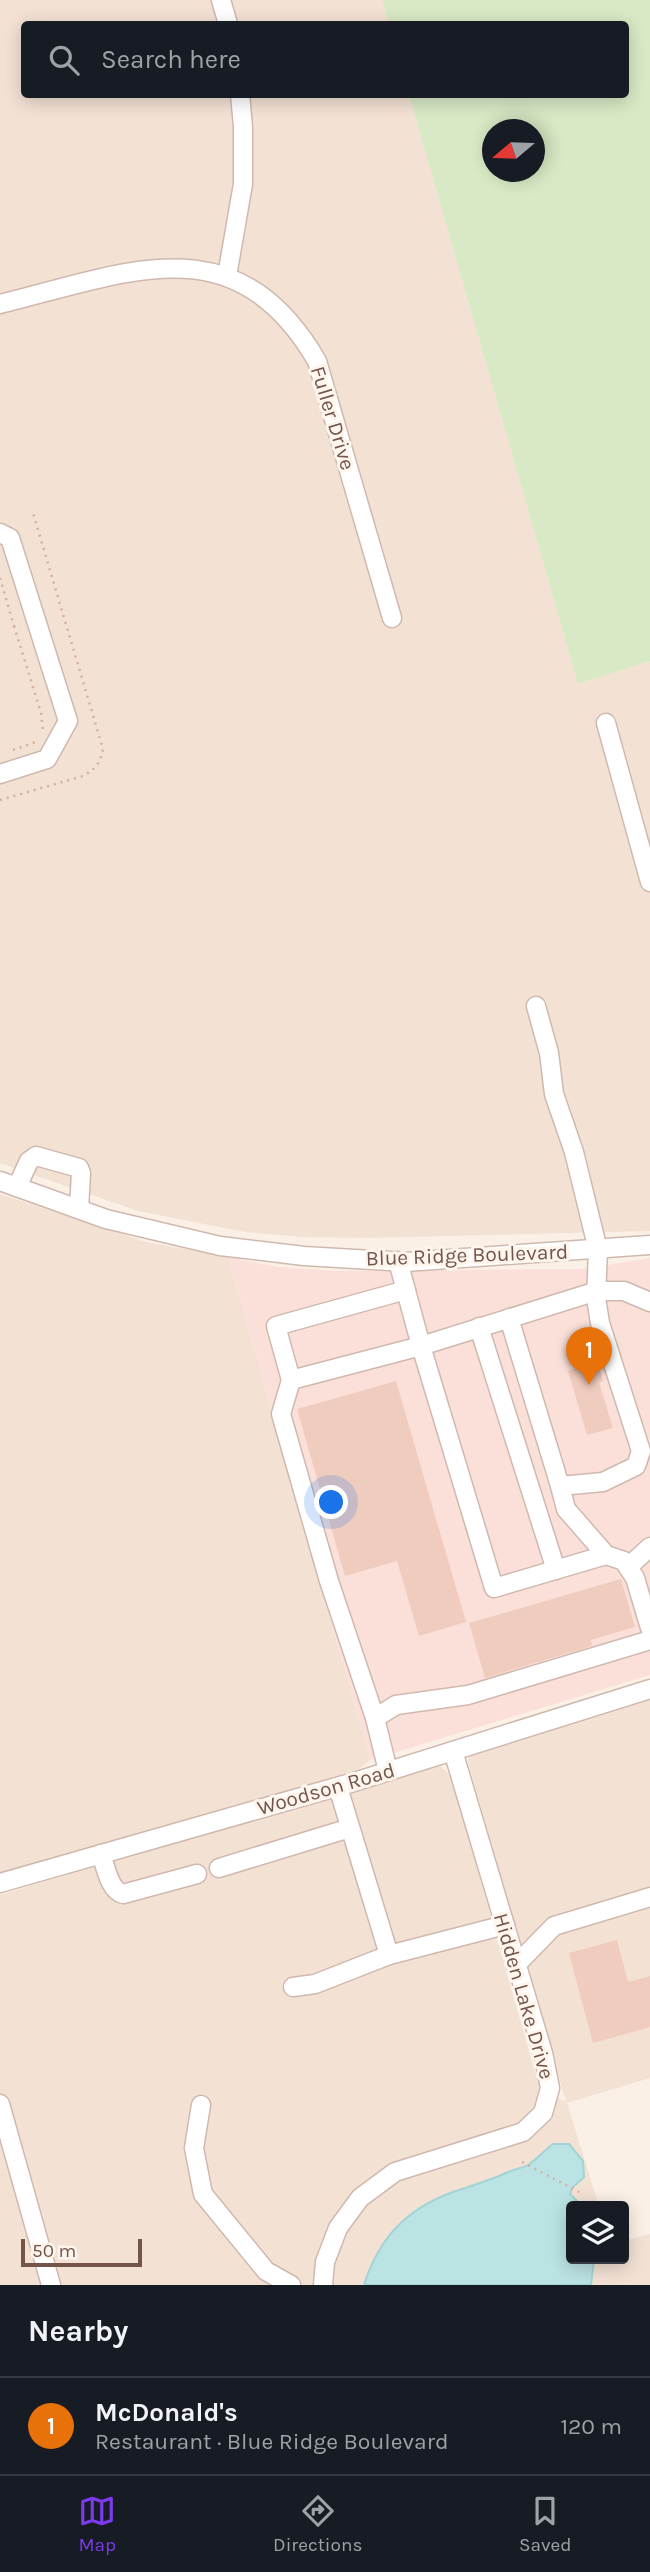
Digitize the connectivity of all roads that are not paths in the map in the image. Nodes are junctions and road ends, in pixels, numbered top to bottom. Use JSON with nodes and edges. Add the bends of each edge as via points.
{"nodes":[{"id":1,"x":221,"y":0,"type":"edge"},
{"id":2,"x":227,"y":21,"type":"edge"},
{"id":3,"x":240,"y":98,"type":"edge"},
{"id":4,"x":227,"y":276,"type":"junction"},
{"id":5,"x":0,"y":304,"type":"edge"},
{"id":6,"x":0,"y":533,"type":"edge"},
{"id":7,"x":392,"y":618,"type":"dead end"},
{"id":8,"x":606,"y":723,"type":"dead end"},
{"id":9,"x":0,"y":774,"type":"edge"},
{"id":10,"x":650,"y":882,"type":"edge"},
{"id":11,"x":536,"y":1006,"type":"dead end"},
{"id":12,"x":8,"y":1184,"type":"edge"},
{"id":13,"x":79,"y":1209,"type":"junction"},
{"id":14,"x":650,"y":1245,"type":"edge"},
{"id":15,"x":598,"y":1250,"type":"junction"},
{"id":16,"x":398,"y":1261,"type":"junction"},
{"id":17,"x":406,"y":1290,"type":"junction"},
{"id":18,"x":597,"y":1291,"type":"junction"},
{"id":19,"x":649,"y":1307,"type":"edge"},
{"id":20,"x":509,"y":1318,"type":"junction"},
{"id":21,"x":480,"y":1328,"type":"junction"},
{"id":22,"x":421,"y":1346,"type":"junction"},
{"id":23,"x":291,"y":1380,"type":"junction"},
{"id":24,"x":560,"y":1486,"type":"junction"},
{"id":25,"x":650,"y":1547,"type":"edge"},
{"id":26,"x":606,"y":1555,"type":"junction"},
{"id":27,"x":628,"y":1567,"type":"junction"},
{"id":28,"x":556,"y":1570,"type":"junction"},
{"id":29,"x":650,"y":1629,"type":"edge"},
{"id":30,"x":650,"y":1640,"type":"edge"},
{"id":31,"x":650,"y":1689,"type":"edge"},
{"id":32,"x":375,"y":1718,"type":"junction"},
{"id":33,"x":453,"y":1751,"type":"junction"},
{"id":34,"x":388,"y":1771,"type":"junction"},
{"id":35,"x":338,"y":1787,"type":"junction"},
{"id":36,"x":350,"y":1828,"type":"junction"},
{"id":37,"x":101,"y":1854,"type":"junction"},
{"id":38,"x":219,"y":1868,"type":"dead end"},
{"id":39,"x":197,"y":1874,"type":"dead end"},
{"id":40,"x":0,"y":1883,"type":"edge"},
{"id":41,"x":650,"y":1897,"type":"edge"},
{"id":42,"x":505,"y":1925,"type":"junction"},
{"id":43,"x":389,"y":1955,"type":"junction"},
{"id":44,"x":516,"y":1965,"type":"junction"},
{"id":45,"x":293,"y":1987,"type":"dead end"},
{"id":46,"x":0,"y":2104,"type":"edge"},
{"id":47,"x":201,"y":2105,"type":"dead end"},
{"id":48,"x":51,"y":2285,"type":"edge"},
{"id":49,"x":291,"y":2285,"type":"edge"},
{"id":50,"x":323,"y":2285,"type":"edge"}],
"edges":[{"from":1,"to":2,"type":"street"},
{"from":3,"to":4,"type":"street","via":[[243,184]]},
{"from":4,"to":5,"type":"street","name":"Fuller Drive","via":[[192,268],[141,269]]},
{"from":4,"to":7,"type":"street","name":"Fuller Drive","via":[[277,307],[300,332],[317,361]]},
{"from":6,"to":9,"type":"street","via":[[10,538],[68,721],[47,759]]},
{"from":8,"to":10,"type":"street"},
{"from":11,"to":15,"type":"street","via":[[554,1094]]},
{"from":12,"to":13,"type":"street","name":"Blue Ridge Boulevard"},
{"from":12,"to":13,"type":"street","via":[[36,1156],[79,1168]]},
{"from":13,"to":16,"type":"street","name":"Blue Ridge Boulevard","via":[[220,1246]]},
{"from":14,"to":15,"type":"street","name":"Blue Ridge Boulevard"},
{"from":15,"to":16,"type":"street","name":"Blue Ridge Boulevard"},
{"from":15,"to":18,"type":"street"},
{"from":16,"to":17,"type":"street"},
{"from":17,"to":22,"type":"street"},
{"from":17,"to":23,"type":"street","via":[[276,1326]]},
{"from":18,"to":19,"type":"street","via":[[624,1291]]},
{"from":18,"to":20,"type":"street"},
{"from":18,"to":24,"type":"street","via":[[600,1323],[641,1451],[636,1466],[603,1482]]},
{"from":20,"to":21,"type":"street"},
{"from":20,"to":24,"type":"street"},
{"from":21,"to":22,"type":"street"},
{"from":21,"to":28,"type":"street"},
{"from":22,"to":23,"type":"street"},
{"from":22,"to":28,"type":"street","via":[[494,1588]]},
{"from":23,"to":32,"type":"street","via":[[281,1414]]},
{"from":24,"to":26,"type":"street","via":[[566,1509]]},
{"from":25,"to":27,"type":"street"},
{"from":26,"to":27,"type":"street"},
{"from":26,"to":28,"type":"street"},
{"from":27,"to":29,"type":"street"},
{"from":30,"to":32,"type":"street","via":[[468,1695],[396,1705]]},
{"from":31,"to":33,"type":"street","name":"Woodson Road"},
{"from":32,"to":34,"type":"street"},
{"from":33,"to":34,"type":"street","name":"Woodson Road"},
{"from":33,"to":42,"type":"street","name":"Hidden Lake Drive"},
{"from":34,"to":35,"type":"street","name":"Woodson Road"},
{"from":35,"to":36,"type":"street"},
{"from":35,"to":37,"type":"street","name":"Woodson Road"},
{"from":36,"to":38,"type":"street"},
{"from":36,"to":43,"type":"street"},
{"from":37,"to":39,"type":"street","via":[[117,1893]]},
{"from":37,"to":40,"type":"street","name":"Woodson Road"},
{"from":41,"to":44,"type":"street","via":[[554,1926]]},
{"from":42,"to":43,"type":"street"},
{"from":42,"to":44,"type":"street","name":"Hidden Lake Drive"},
{"from":43,"to":45,"type":"street","via":[[315,1984]]},
{"from":44,"to":50,"type":"street","name":"Hidden Lake Drive","via":[[550,2088],[543,2113],[523,2132],[396,2172],[360,2198],[338,2228],[325,2262]]},
{"from":46,"to":48,"type":"street"},
{"from":47,"to":49,"type":"street","via":[[194,2148],[204,2194],[266,2271]]}]}
